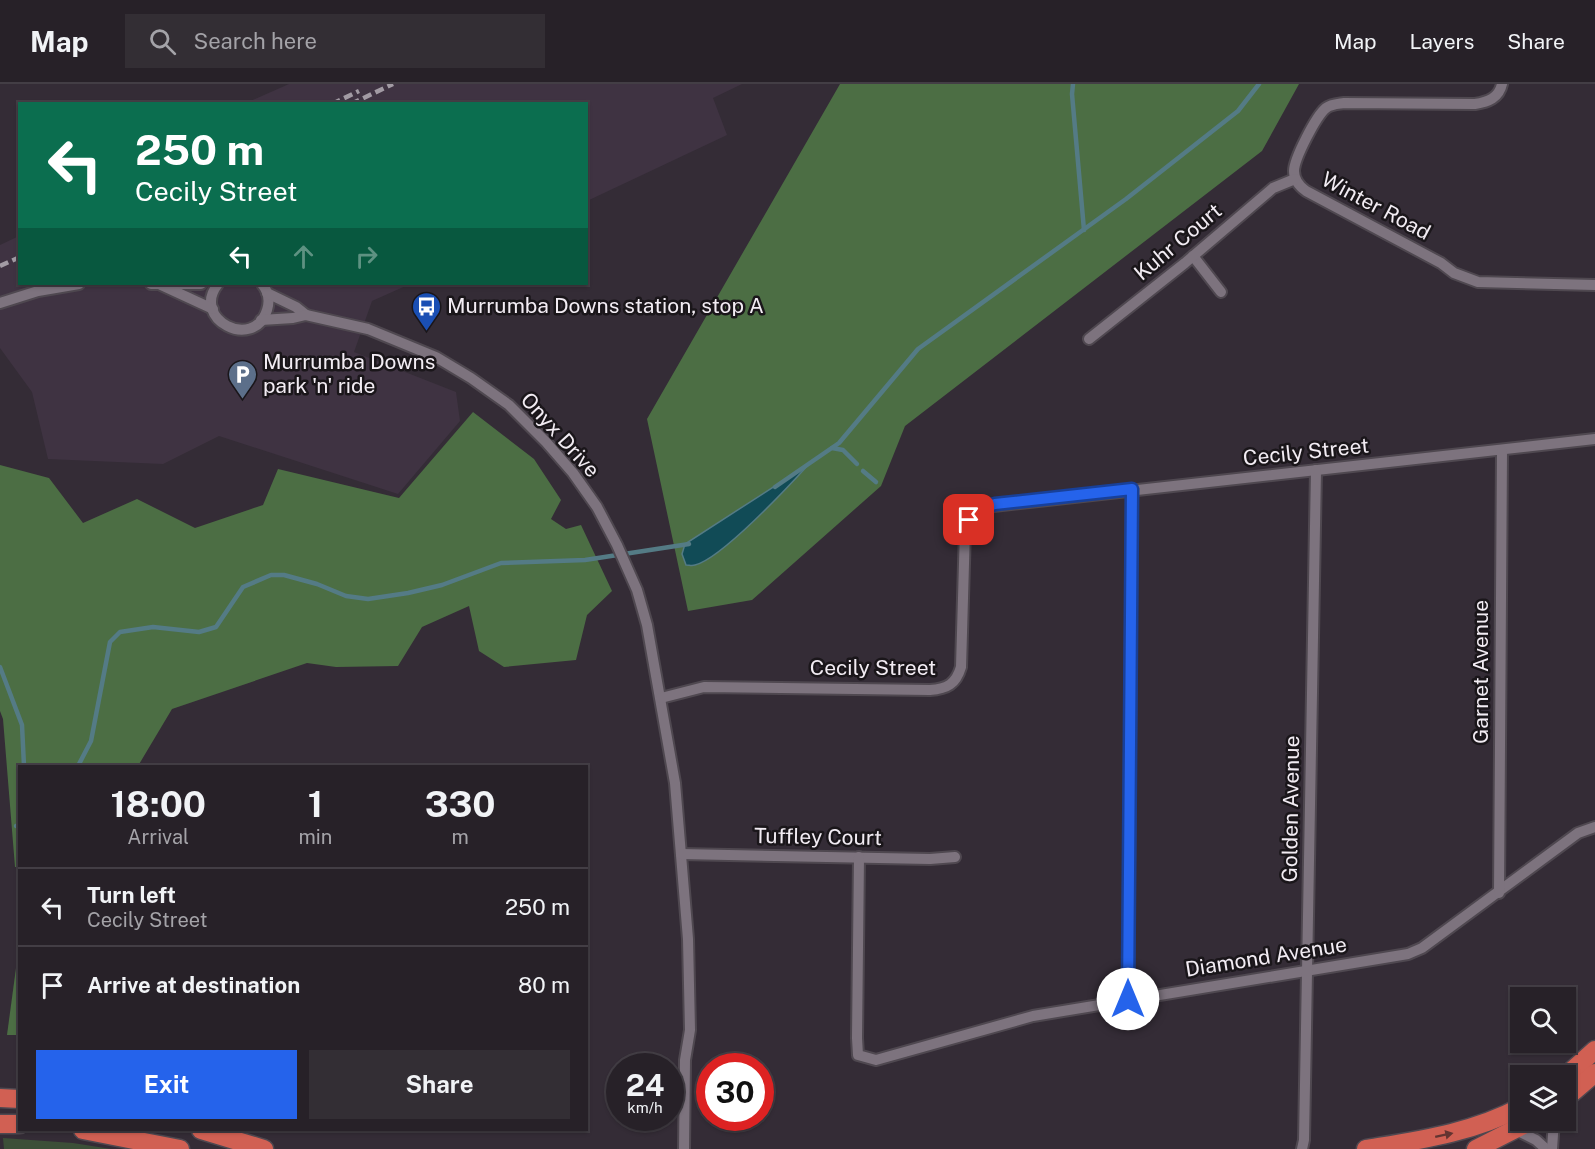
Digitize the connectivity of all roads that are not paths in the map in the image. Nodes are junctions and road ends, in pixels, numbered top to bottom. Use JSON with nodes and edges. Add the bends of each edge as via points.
{"nodes":[{"id":1,"x":1502,"y":84,"type":"edge"},
{"id":2,"x":1295,"y":179,"type":"junction"},
{"id":3,"x":1193,"y":256,"type":"junction"},
{"id":4,"x":73,"y":285,"type":"edge"},
{"id":5,"x":158,"y":285,"type":"edge"},
{"id":6,"x":217,"y":285,"type":"edge"},
{"id":7,"x":1595,"y":285,"type":"edge"},
{"id":8,"x":265,"y":288,"type":"edge"},
{"id":9,"x":1221,"y":292,"type":"dead end"},
{"id":10,"x":0,"y":303,"type":"edge"},
{"id":11,"x":213,"y":309,"type":"junction"},
{"id":12,"x":306,"y":315,"type":"junction"},
{"id":13,"x":261,"y":321,"type":"junction"},
{"id":14,"x":1089,"y":339,"type":"dead end"},
{"id":15,"x":1595,"y":439,"type":"edge"},
{"id":16,"x":1502,"y":451,"type":"junction"},
{"id":17,"x":1316,"y":470,"type":"junction"},
{"id":18,"x":1132,"y":489,"type":"junction"},
{"id":19,"x":661,"y":698,"type":"junction"},
{"id":20,"x":1595,"y":827,"type":"edge"},
{"id":21,"x":681,"y":854,"type":"junction"},
{"id":22,"x":859,"y":857,"type":"junction"},
{"id":23,"x":955,"y":857,"type":"dead end"},
{"id":24,"x":1499,"y":893,"type":"junction"},
{"id":25,"x":1307,"y":970,"type":"junction"},
{"id":26,"x":1128,"y":999,"type":"junction"},
{"id":27,"x":1595,"y":1050,"type":"edge"},
{"id":28,"x":1576,"y":1067,"type":"edge"},
{"id":29,"x":1595,"y":1073,"type":"edge"},
{"id":30,"x":1576,"y":1089,"type":"edge"},
{"id":31,"x":1510,"y":1111,"type":"edge"},
{"id":32,"x":0,"y":1124,"type":"edge"},
{"id":33,"x":18,"y":1124,"type":"edge"},
{"id":34,"x":89,"y":1131,"type":"edge"},
{"id":35,"x":204,"y":1131,"type":"edge"},
{"id":36,"x":1514,"y":1131,"type":"edge"},
{"id":37,"x":1518,"y":1131,"type":"edge"},
{"id":38,"x":1553,"y":1131,"type":"edge"},
{"id":39,"x":180,"y":1149,"type":"edge"},
{"id":40,"x":264,"y":1149,"type":"edge"},
{"id":41,"x":684,"y":1149,"type":"edge"},
{"id":42,"x":1302,"y":1149,"type":"edge"},
{"id":43,"x":1366,"y":1149,"type":"edge"},
{"id":44,"x":1476,"y":1149,"type":"edge"},
{"id":45,"x":1546,"y":1149,"type":"edge"},
{"id":46,"x":1552,"y":1149,"type":"edge"}],
"edges":[{"from":1,"to":2,"type":"street","name":"Winter Road","via":[[1493,99],[1475,104],[1331,105],[1320,114],[1295,162]]},
{"from":2,"to":3,"type":"street","name":"Kuhr Court","via":[[1273,188]]},
{"from":2,"to":7,"type":"street","name":"Winter Road","via":[[1305,191],[1454,273],[1478,282]]},
{"from":3,"to":9,"type":"street"},
{"from":3,"to":14,"type":"street","name":"Kuhr Court"},
{"from":4,"to":10,"type":"street"},
{"from":5,"to":11,"type":"street"},
{"from":6,"to":11,"type":"street","via":[[212,294]]},
{"from":8,"to":12,"type":"street","name":"Onyx Drive"},
{"from":8,"to":13,"type":"street","via":[[268,308]]},
{"from":11,"to":13,"type":"street","name":"Onyx Drive","via":[[219,321],[237,330],[251,328]]},
{"from":12,"to":13,"type":"street","name":"Onyx Drive"},
{"from":12,"to":19,"type":"street","name":"Onyx Drive","via":[[368,329],[436,357],[509,405],[546,442],[573,472],[617,545],[637,590]]},
{"from":15,"to":16,"type":"street","name":"Cecily Street"},
{"from":16,"to":17,"type":"street","name":"Cecily Street"},
{"from":16,"to":24,"type":"street","name":"Garnet Avenue"},
{"from":17,"to":18,"type":"street","name":"Cecily Street"},
{"from":17,"to":25,"type":"street","name":"Golden Avenue"},
{"from":18,"to":19,"type":"street","name":"Cecily Street","via":[[995,504],[976,512],[969,520],[964,538],[961,667],[947,687],[704,687]]},
{"from":18,"to":26,"type":"street"},
{"from":19,"to":21,"type":"street","via":[[675,783]]},
{"from":20,"to":24,"type":"street","name":"Diamond Avenue","via":[[1578,833]]},
{"from":21,"to":22,"type":"street","name":"Tuffley Court"},
{"from":21,"to":41,"type":"street","via":[[690,1030]]},
{"from":22,"to":23,"type":"street","name":"Tuffley Court"},
{"from":22,"to":26,"type":"street","name":"Diamond Avenue","via":[[858,1055],[876,1060],[1033,1016]]},
{"from":24,"to":25,"type":"street","name":"Diamond Avenue","via":[[1408,954]]},
{"from":25,"to":26,"type":"street","name":"Diamond Avenue"},
{"from":25,"to":42,"type":"street","name":"Golden Avenue"},
{"from":27,"to":28,"type":"highway"},
{"from":29,"to":30,"type":"highway"},
{"from":43,"to":31,"type":"highway","one_way":true,"via":[[1462,1131]]},
{"from":32,"to":33,"type":"highway"},
{"from":34,"to":39,"type":"highway"},
{"from":35,"to":40,"type":"highway"},
{"from":36,"to":44,"type":"highway"},
{"from":37,"to":45,"type":"street"},
{"from":38,"to":46,"type":"street"}]}
